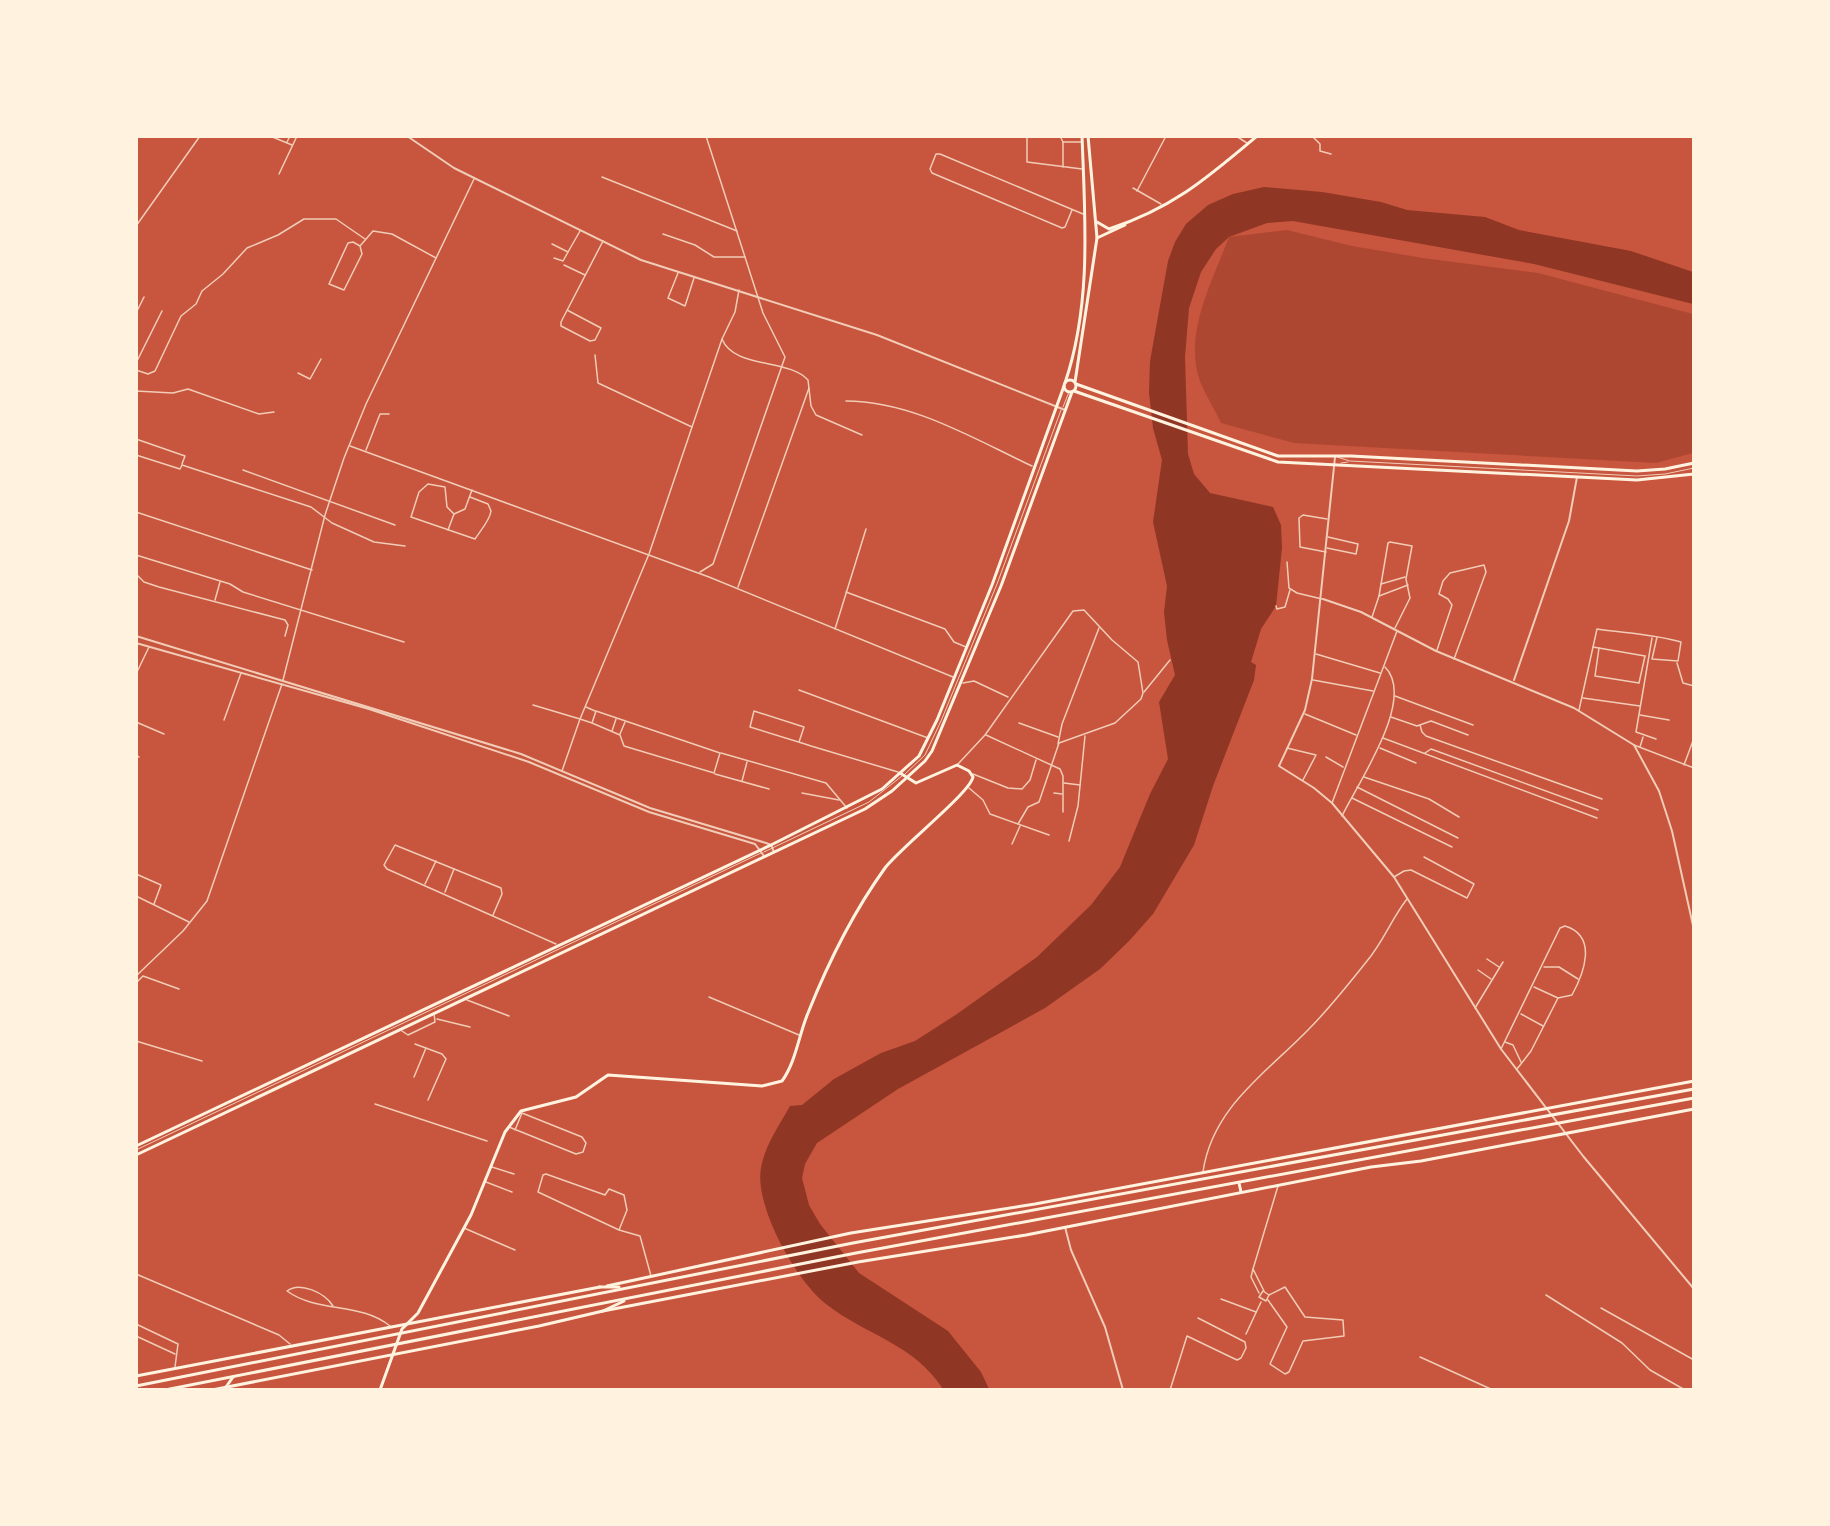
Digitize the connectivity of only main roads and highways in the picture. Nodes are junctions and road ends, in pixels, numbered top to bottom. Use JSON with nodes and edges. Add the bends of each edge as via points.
{"nodes":[{"id":1,"x":1082,"y":136,"type":"edge"},
{"id":2,"x":1088,"y":136,"type":"edge"},
{"id":3,"x":1257,"y":136,"type":"edge"},
{"id":4,"x":1085,"y":215,"type":"junction"},
{"id":5,"x":1094,"y":216,"type":"junction"},
{"id":6,"x":1095,"y":221,"type":"junction"},
{"id":7,"x":1126,"y":224,"type":"junction"},
{"id":8,"x":1097,"y":240,"type":"junction"},
{"id":9,"x":1086,"y":243,"type":"junction"},
{"id":10,"x":1075,"y":383,"type":"junction"},
{"id":11,"x":1065,"y":384,"type":"junction"},
{"id":12,"x":1072,"y":391,"type":"junction"},
{"id":13,"x":1694,"y":463,"type":"edge"},
{"id":14,"x":1694,"y":474,"type":"edge"},
{"id":15,"x":903,"y":776,"type":"junction"},
{"id":16,"x":772,"y":848,"type":"junction"},
{"id":17,"x":762,"y":853,"type":"junction"},
{"id":18,"x":1694,"y":1081,"type":"edge"},
{"id":19,"x":1694,"y":1089,"type":"edge"},
{"id":20,"x":1694,"y":1098,"type":"edge"},
{"id":21,"x":1694,"y":1109,"type":"edge"},
{"id":22,"x":136,"y":1148,"type":"edge"},
{"id":23,"x":136,"y":1155,"type":"edge"},
{"id":24,"x":1239,"y":1183,"type":"junction"},
{"id":25,"x":1241,"y":1192,"type":"junction"},
{"id":26,"x":599,"y":1287,"type":"junction"},
{"id":27,"x":626,"y":1288,"type":"junction"},
{"id":28,"x":632,"y":1298,"type":"junction"},
{"id":29,"x":603,"y":1311,"type":"junction"},
{"id":30,"x":407,"y":1323,"type":"junction"},
{"id":31,"x":395,"y":1352,"type":"junction"},
{"id":32,"x":136,"y":1376,"type":"edge"},
{"id":33,"x":233,"y":1377,"type":"junction"},
{"id":34,"x":136,"y":1386,"type":"edge"},
{"id":35,"x":226,"y":1387,"type":"junction"},
{"id":36,"x":165,"y":1389,"type":"edge"},
{"id":37,"x":212,"y":1389,"type":"edge"},
{"id":38,"x":380,"y":1389,"type":"edge"}],
"edges":[{"from":1,"to":4,"type":"main road"},
{"from":2,"to":5,"type":"main road"},
{"from":3,"to":7,"type":"main road","via":[[1195,188],[1166,207]]},
{"from":4,"to":5,"type":"main road"},
{"from":4,"to":9,"type":"main road"},
{"from":5,"to":6,"type":"main road"},
{"from":6,"to":7,"type":"main road","via":[[1107,229]]},
{"from":6,"to":8,"type":"main road"},
{"from":7,"to":8,"type":"main road"},
{"from":8,"to":9,"type":"main road","via":[[1094,244]]},
{"from":8,"to":10,"type":"main road"},
{"from":9,"to":11,"type":"main road","via":[[1077,330]]},
{"from":10,"to":11,"type":"main road","via":[[1070,380]]},
{"from":10,"to":12,"type":"main road"},
{"from":10,"to":13,"type":"main road","via":[[1288,457],[1637,471]]},
{"from":11,"to":12,"type":"main road"},
{"from":11,"to":15,"type":"main road","via":[[967,647],[929,738]]},
{"from":12,"to":14,"type":"main road","via":[[1124,406],[1269,460],[1636,480]]},
{"from":12,"to":15,"type":"main road","via":[[962,683],[930,755]]},
{"from":15,"to":16,"type":"main road"},
{"from":15,"to":16,"type":"main road","via":[[871,806]]},
{"from":15,"to":30,"type":"main road","via":[[916,783],[957,765],[972,774],[969,787],[919,833],[879,878],[845,935],[782,1081],[773,1085],[608,1075],[576,1098],[521,1111],[508,1127],[463,1228],[418,1313]]},
{"from":16,"to":17,"type":"main road"},
{"from":16,"to":17,"type":"main road"},
{"from":17,"to":22,"type":"main road","via":[[556,944]]},
{"from":17,"to":23,"type":"main road"},
{"from":18,"to":26,"type":"main road","via":[[1035,1204],[851,1233]]},
{"from":19,"to":27,"type":"main road"},
{"from":20,"to":24,"type":"main road"},
{"from":21,"to":25,"type":"main road"},
{"from":24,"to":25,"type":"main road"},
{"from":24,"to":28,"type":"main road"},
{"from":25,"to":29,"type":"main road"},
{"from":26,"to":27,"type":"main road"},
{"from":26,"to":30,"type":"main road"},
{"from":27,"to":34,"type":"main road"},
{"from":28,"to":29,"type":"main road"},
{"from":28,"to":33,"type":"main road"},
{"from":29,"to":31,"type":"main road"},
{"from":30,"to":31,"type":"main road"},
{"from":30,"to":32,"type":"main road"},
{"from":31,"to":35,"type":"main road"},
{"from":31,"to":38,"type":"main road"},
{"from":33,"to":35,"type":"main road"},
{"from":33,"to":36,"type":"main road"},
{"from":35,"to":37,"type":"main road"}]}
